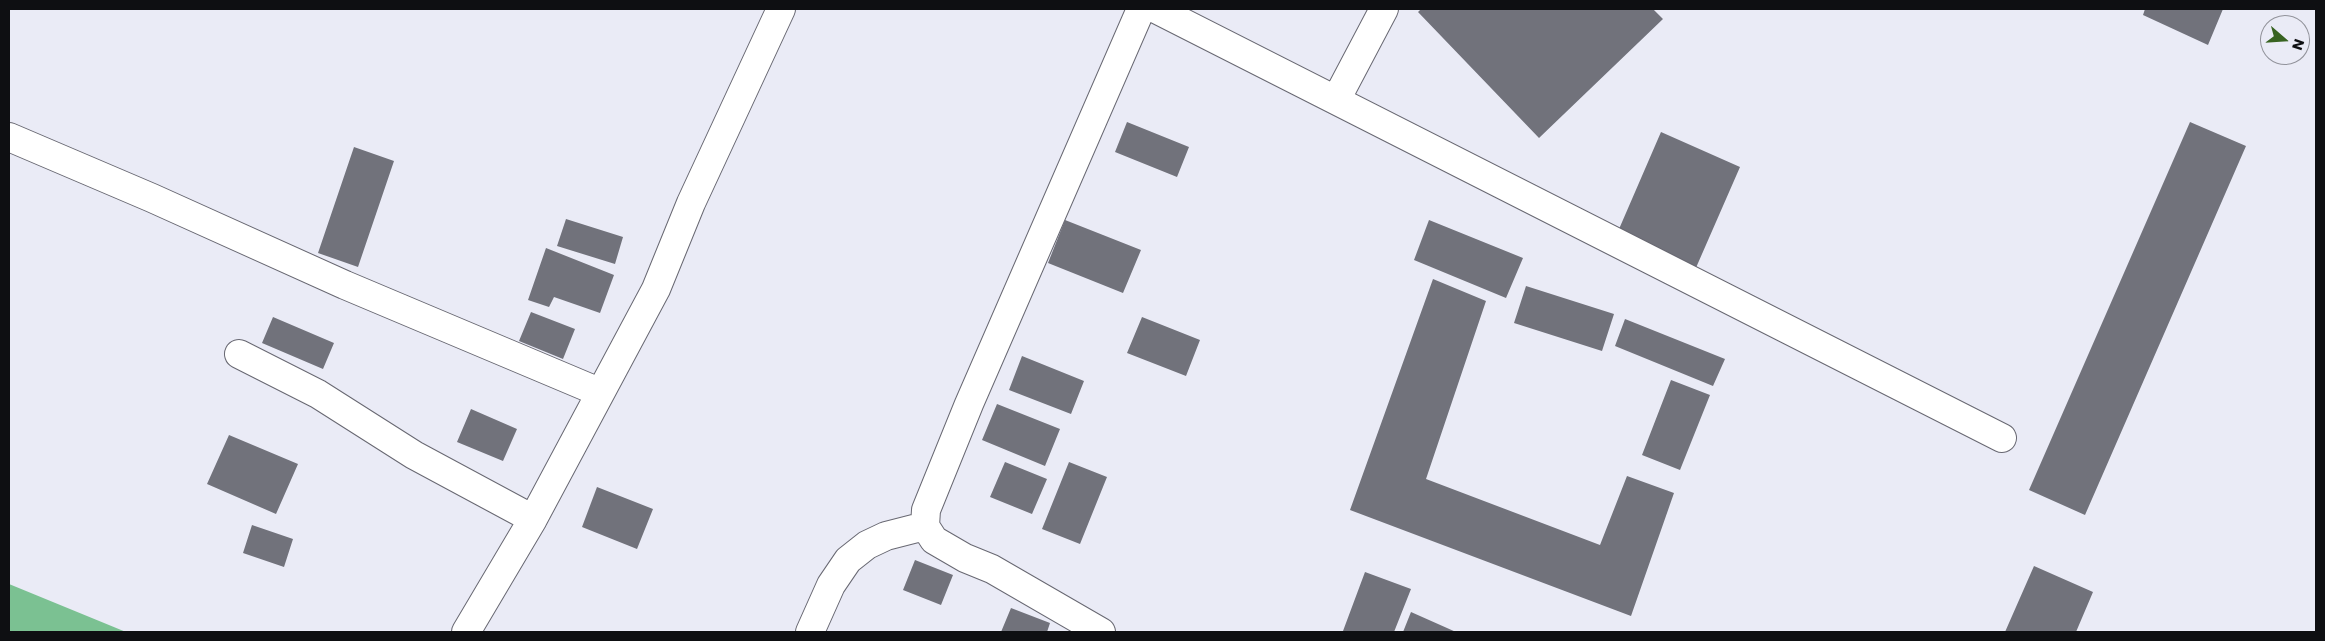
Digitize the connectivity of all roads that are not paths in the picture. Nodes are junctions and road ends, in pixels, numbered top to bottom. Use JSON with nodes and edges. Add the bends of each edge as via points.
{"nodes":[{"id":1,"x":781,"y":9,"type":"edge"},
{"id":2,"x":1141,"y":9,"type":"edge"},
{"id":3,"x":1156,"y":9,"type":"edge"},
{"id":4,"x":1384,"y":9,"type":"edge"},
{"id":5,"x":1336,"y":100,"type":"junction"},
{"id":6,"x":9,"y":137,"type":"edge"},
{"id":7,"x":239,"y":354,"type":"dead end"},
{"id":8,"x":599,"y":392,"type":"junction"},
{"id":9,"x":2002,"y":438,"type":"dead end"},
{"id":10,"x":533,"y":519,"type":"junction"},
{"id":11,"x":925,"y":526,"type":"junction"},
{"id":12,"x":466,"y":632,"type":"edge"},
{"id":13,"x":810,"y":632,"type":"edge"},
{"id":14,"x":1101,"y":632,"type":"edge"}],
"edges":[{"from":1,"to":8,"type":"street","via":[[691,202],[656,289]]},
{"from":2,"to":11,"type":"street","via":[[969,404],[926,510]]},
{"from":3,"to":5,"type":"street"},
{"from":4,"to":5,"type":"street"},
{"from":5,"to":9,"type":"street"},
{"from":6,"to":8,"type":"street","via":[[345,285]]},
{"from":7,"to":10,"type":"street","via":[[318,394],[414,455]]},
{"from":8,"to":10,"type":"street"},
{"from":10,"to":12,"type":"street"},
{"from":11,"to":13,"type":"street","via":[[886,536],[867,545],[848,560]]},
{"from":11,"to":14,"type":"street","via":[[934,540],[964,558],[992,569]]}]}
